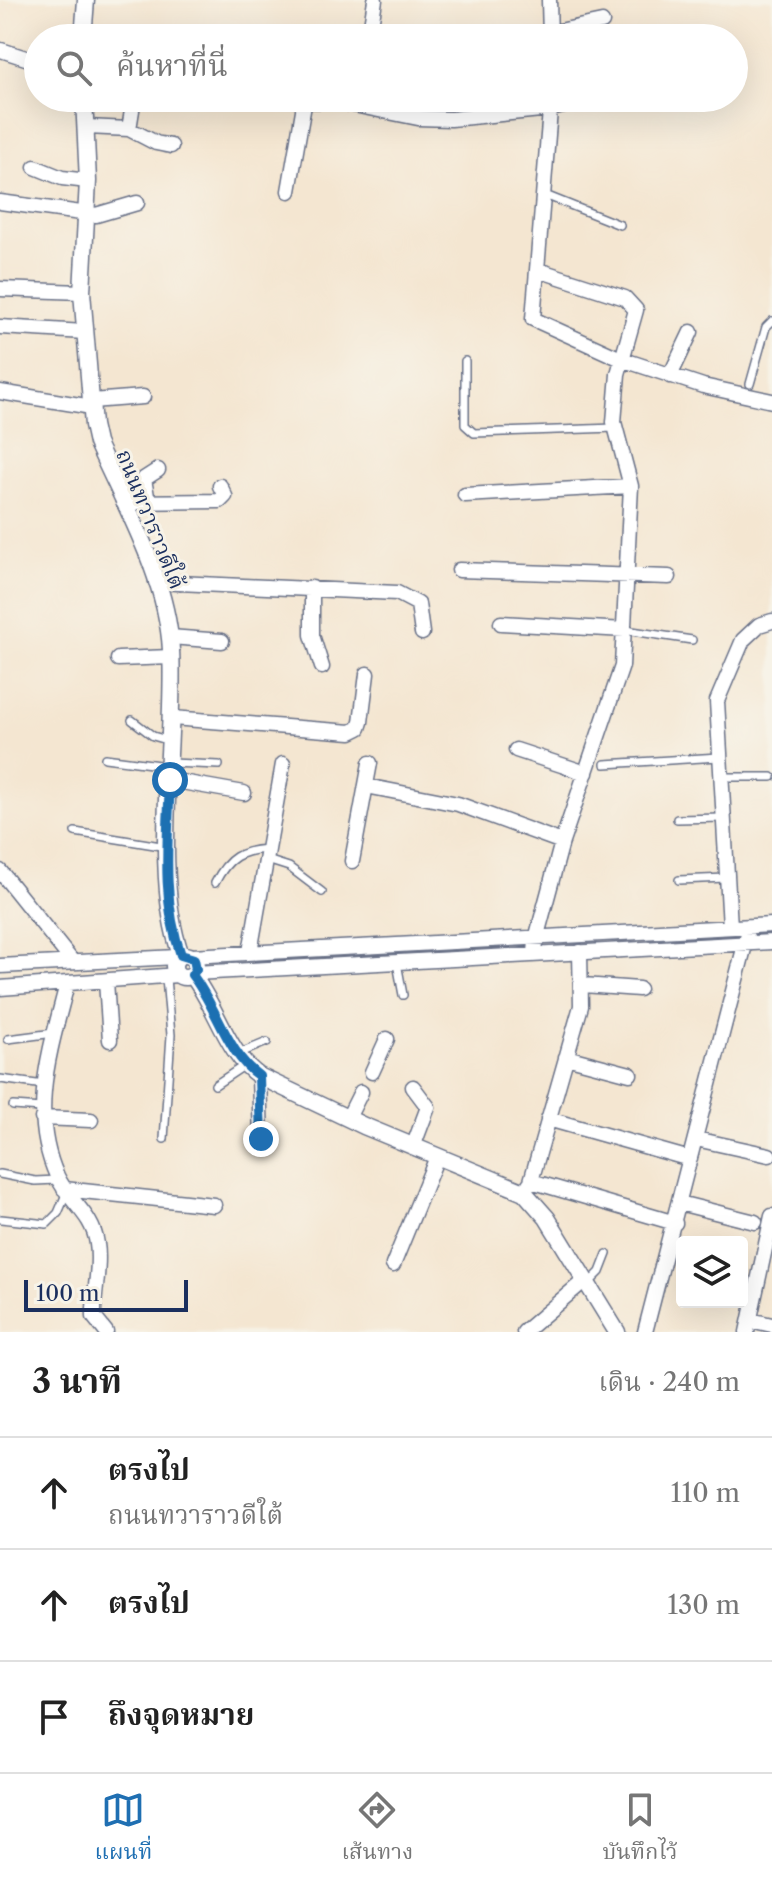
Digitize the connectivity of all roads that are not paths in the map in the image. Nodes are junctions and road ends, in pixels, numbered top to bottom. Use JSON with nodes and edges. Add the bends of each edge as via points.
{"nodes":[{"id":1,"x":86,"y":0,"type":"edge"},
{"id":2,"x":375,"y":0,"type":"edge"},
{"id":3,"x":549,"y":0,"type":"edge"},
{"id":4,"x":602,"y":22,"type":"dead end"},
{"id":5,"x":84,"y":24,"type":"edge"},
{"id":6,"x":371,"y":24,"type":"edge"},
{"id":7,"x":550,"y":24,"type":"edge"},
{"id":8,"x":594,"y":24,"type":"edge"},
{"id":9,"x":1,"y":50,"type":"edge"},
{"id":10,"x":24,"y":57,"type":"edge"},
{"id":11,"x":85,"y":112,"type":"edge"},
{"id":12,"x":132,"y":112,"type":"edge"},
{"id":13,"x":303,"y":112,"type":"edge"},
{"id":14,"x":383,"y":112,"type":"edge"},
{"id":15,"x":401,"y":112,"type":"edge"},
{"id":16,"x":498,"y":112,"type":"edge"},
{"id":17,"x":550,"y":112,"type":"edge"},
{"id":18,"x":401,"y":115,"type":"junction"},
{"id":19,"x":87,"y":127,"type":"junction"},
{"id":20,"x":129,"y":129,"type":"junction"},
{"id":21,"x":171,"y":146,"type":"dead end"},
{"id":22,"x":35,"y":167,"type":"dead end"},
{"id":23,"x":88,"y":181,"type":"junction"},
{"id":24,"x":289,"y":191,"type":"dead end"},
{"id":25,"x":545,"y":195,"type":"junction"},
{"id":26,"x":0,"y":202,"type":"edge"},
{"id":27,"x":137,"y":203,"type":"dead end"},
{"id":28,"x":86,"y":214,"type":"junction"},
{"id":29,"x":620,"y":225,"type":"dead end"},
{"id":30,"x":538,"y":270,"type":"junction"},
{"id":31,"x":0,"y":289,"type":"edge"},
{"id":32,"x":82,"y":292,"type":"junction"},
{"id":33,"x":772,"y":321,"type":"edge"},
{"id":34,"x":0,"y":327,"type":"edge"},
{"id":35,"x":85,"y":332,"type":"junction"},
{"id":36,"x":691,"y":332,"type":"dead end"},
{"id":37,"x":621,"y":359,"type":"junction"},
{"id":38,"x":465,"y":361,"type":"dead end"},
{"id":39,"x":670,"y":376,"type":"junction"},
{"id":40,"x":750,"y":384,"type":"dead end"},
{"id":41,"x":0,"y":392,"type":"edge"},
{"id":42,"x":143,"y":397,"type":"dead end"},
{"id":43,"x":772,"y":401,"type":"edge"},
{"id":44,"x":92,"y":404,"type":"junction"},
{"id":45,"x":615,"y":428,"type":"junction"},
{"id":46,"x":158,"y":470,"type":"dead end"},
{"id":47,"x":220,"y":486,"type":"dead end"},
{"id":48,"x":631,"y":486,"type":"junction"},
{"id":49,"x":465,"y":495,"type":"dead end"},
{"id":50,"x":123,"y":502,"type":"junction"},
{"id":51,"x":148,"y":502,"type":"junction"},
{"id":52,"x":459,"y":570,"type":"dead end"},
{"id":53,"x":626,"y":574,"type":"junction"},
{"id":54,"x":669,"y":577,"type":"dead end"},
{"id":55,"x":156,"y":582,"type":"junction"},
{"id":56,"x":312,"y":588,"type":"junction"},
{"id":57,"x":772,"y":621,"type":"edge"},
{"id":58,"x":501,"y":623,"type":"dead end"},
{"id":59,"x":625,"y":630,"type":"junction"},
{"id":60,"x":422,"y":633,"type":"dead end"},
{"id":61,"x":170,"y":637,"type":"junction"},
{"id":62,"x":692,"y":640,"type":"dead end"},
{"id":63,"x":222,"y":641,"type":"dead end"},
{"id":64,"x":171,"y":657,"type":"junction"},
{"id":65,"x":118,"y":659,"type":"dead end"},
{"id":66,"x":322,"y":667,"type":"dead end"},
{"id":67,"x":367,"y":674,"type":"dead end"},
{"id":68,"x":172,"y":718,"type":"junction"},
{"id":69,"x":132,"y":720,"type":"dead end"},
{"id":70,"x":172,"y":742,"type":"junction"},
{"id":71,"x":516,"y":750,"type":"dead end"},
{"id":72,"x":719,"y":757,"type":"junction"},
{"id":73,"x":105,"y":758,"type":"dead end"},
{"id":74,"x":370,"y":763,"type":"dead end"},
{"id":75,"x":283,"y":764,"type":"dead end"},
{"id":76,"x":605,"y":764,"type":"dead end"},
{"id":77,"x":219,"y":765,"type":"dead end"},
{"id":78,"x":171,"y":770,"type":"junction"},
{"id":79,"x":586,"y":773,"type":"junction"},
{"id":80,"x":720,"y":777,"type":"junction"},
{"id":81,"x":772,"y":777,"type":"edge"},
{"id":82,"x":366,"y":786,"type":"junction"},
{"id":83,"x":244,"y":793,"type":"dead end"},
{"id":84,"x":723,"y":818,"type":"junction"},
{"id":85,"x":677,"y":819,"type":"dead end"},
{"id":86,"x":75,"y":832,"type":"dead end"},
{"id":87,"x":562,"y":842,"type":"junction"},
{"id":88,"x":168,"y":847,"type":"junction"},
{"id":89,"x":268,"y":854,"type":"junction"},
{"id":90,"x":352,"y":861,"type":"dead end"},
{"id":91,"x":0,"y":871,"type":"edge"},
{"id":92,"x":726,"y":878,"type":"junction"},
{"id":93,"x":679,"y":880,"type":"dead end"},
{"id":94,"x":215,"y":883,"type":"dead end"},
{"id":95,"x":322,"y":892,"type":"dead end"},
{"id":96,"x":772,"y":925,"type":"edge"},
{"id":97,"x":748,"y":926,"type":"junction"},
{"id":98,"x":730,"y":927,"type":"junction"},
{"id":99,"x":536,"y":939,"type":"junction"},
{"id":100,"x":772,"y":942,"type":"edge"},
{"id":101,"x":746,"y":943,"type":"junction"},
{"id":102,"x":250,"y":952,"type":"junction"},
{"id":103,"x":580,"y":952,"type":"junction"},
{"id":104,"x":535,"y":955,"type":"junction"},
{"id":105,"x":72,"y":961,"type":"junction"},
{"id":106,"x":397,"y":963,"type":"junction"},
{"id":107,"x":0,"y":966,"type":"edge"},
{"id":108,"x":183,"y":967,"type":"junction"},
{"id":109,"x":106,"y":981,"type":"junction"},
{"id":110,"x":67,"y":984,"type":"junction"},
{"id":111,"x":583,"y":985,"type":"junction"},
{"id":112,"x":0,"y":988,"type":"edge"},
{"id":113,"x":639,"y":989,"type":"dead end"},
{"id":114,"x":403,"y":995,"type":"dead end"},
{"id":115,"x":54,"y":1033,"type":"junction"},
{"id":116,"x":8,"y":1039,"type":"dead end"},
{"id":117,"x":387,"y":1039,"type":"dead end"},
{"id":118,"x":110,"y":1040,"type":"dead end"},
{"id":119,"x":267,"y":1042,"type":"dead end"},
{"id":120,"x":566,"y":1057,"type":"junction"},
{"id":121,"x":242,"y":1060,"type":"junction"},
{"id":122,"x":372,"y":1072,"type":"dead end"},
{"id":123,"x":630,"y":1074,"type":"dead end"},
{"id":124,"x":259,"y":1076,"type":"junction"},
{"id":125,"x":0,"y":1079,"type":"edge"},
{"id":126,"x":44,"y":1085,"type":"junction"},
{"id":127,"x":215,"y":1085,"type":"dead end"},
{"id":128,"x":413,"y":1087,"type":"dead end"},
{"id":129,"x":361,"y":1092,"type":"dead end"},
{"id":130,"x":13,"y":1106,"type":"dead end"},
{"id":131,"x":42,"y":1113,"type":"junction"},
{"id":132,"x":348,"y":1118,"type":"junction"},
{"id":133,"x":548,"y":1119,"type":"junction"},
{"id":134,"x":91,"y":1120,"type":"dead end"},
{"id":135,"x":164,"y":1139,"type":"dead end"},
{"id":136,"x":261,"y":1139,"type":"dead end"},
{"id":137,"x":696,"y":1139,"type":"junction"},
{"id":138,"x":413,"y":1147,"type":"junction"},
{"id":139,"x":769,"y":1155,"type":"dead end"},
{"id":140,"x":437,"y":1157,"type":"junction"},
{"id":141,"x":690,"y":1159,"type":"junction"},
{"id":142,"x":0,"y":1174,"type":"edge"},
{"id":143,"x":63,"y":1187,"type":"junction"},
{"id":144,"x":528,"y":1187,"type":"junction"},
{"id":145,"x":679,"y":1203,"type":"junction"},
{"id":146,"x":214,"y":1205,"type":"dead end"},
{"id":147,"x":772,"y":1216,"type":"edge"},
{"id":148,"x":1,"y":1219,"type":"edge"},
{"id":149,"x":755,"y":1222,"type":"dead end"},
{"id":150,"x":675,"y":1223,"type":"junction"},
{"id":151,"x":607,"y":1254,"type":"dead end"},
{"id":152,"x":393,"y":1265,"type":"dead end"},
{"id":153,"x":767,"y":1266,"type":"edge"},
{"id":154,"x":586,"y":1282,"type":"junction"},
{"id":155,"x":772,"y":1325,"type":"edge"},
{"id":156,"x":748,"y":1326,"type":"edge"},
{"id":157,"x":98,"y":1329,"type":"edge"},
{"id":158,"x":524,"y":1332,"type":"edge"},
{"id":159,"x":617,"y":1332,"type":"edge"},
{"id":160,"x":645,"y":1332,"type":"edge"}],
"edges":[{"from":1,"to":5,"type":"street"},
{"from":2,"to":6,"type":"street"},
{"from":3,"to":7,"type":"street"},
{"from":4,"to":8,"type":"street"},
{"from":9,"to":10,"type":"street"},
{"from":11,"to":19,"type":"street","name":"ถนนทวาราวดีใต้"},
{"from":12,"to":20,"type":"street"},
{"from":13,"to":24,"type":"street"},
{"from":14,"to":18,"type":"street"},
{"from":15,"to":18,"type":"street"},
{"from":16,"to":18,"type":"street","via":[[451,119]]},
{"from":17,"to":25,"type":"street"},
{"from":19,"to":20,"type":"street"},
{"from":19,"to":23,"type":"street","name":"ถนนทวาราวดีใต้"},
{"from":20,"to":21,"type":"street"},
{"from":22,"to":23,"type":"street"},
{"from":23,"to":28,"type":"street","name":"ถนนทวาราวดีใต้"},
{"from":25,"to":29,"type":"lane"},
{"from":25,"to":30,"type":"street"},
{"from":26,"to":28,"type":"street"},
{"from":27,"to":28,"type":"street"},
{"from":28,"to":32,"type":"street","name":"ถนนทวาราวดีใต้"},
{"from":30,"to":37,"type":"street","via":[[531,315],[536,323]]},
{"from":30,"to":37,"type":"street","via":[[633,305],[635,319]]},
{"from":31,"to":32,"type":"street"},
{"from":32,"to":35,"type":"street","name":"ถนนทวาราวดีใต้"},
{"from":33,"to":40,"type":"lane"},
{"from":34,"to":35,"type":"street"},
{"from":35,"to":44,"type":"street","name":"ถนนทวาราวดีใต้"},
{"from":36,"to":39,"type":"street"},
{"from":37,"to":39,"type":"street"},
{"from":37,"to":45,"type":"street"},
{"from":38,"to":45,"type":"lane","via":[[465,425],[474,433]]},
{"from":39,"to":43,"type":"street"},
{"from":41,"to":44,"type":"street"},
{"from":42,"to":44,"type":"street"},
{"from":44,"to":50,"type":"street","name":"ถนนทวาราวดีใต้","via":[[97,443]]},
{"from":45,"to":48,"type":"street"},
{"from":46,"to":51,"type":"street","via":[[144,479]]},
{"from":47,"to":51,"type":"street","via":[[225,496],[220,501]]},
{"from":48,"to":49,"type":"street"},
{"from":48,"to":53,"type":"street"},
{"from":50,"to":51,"type":"street"},
{"from":50,"to":55,"type":"street","name":"ถนนทวาราวดีใต้"},
{"from":52,"to":53,"type":"street"},
{"from":53,"to":54,"type":"street"},
{"from":53,"to":59,"type":"street"},
{"from":55,"to":56,"type":"street"},
{"from":55,"to":61,"type":"street","name":"ถนนทวาราวดีใต้"},
{"from":56,"to":60,"type":"street","via":[[406,594],[418,604]]},
{"from":56,"to":66,"type":"street","via":[[312,635]]},
{"from":57,"to":72,"type":"street","via":[[743,640],[719,694]]},
{"from":58,"to":59,"type":"street"},
{"from":59,"to":62,"type":"lane"},
{"from":59,"to":79,"type":"street","via":[[618,681]]},
{"from":61,"to":63,"type":"street"},
{"from":61,"to":64,"type":"street","name":"ถนนทวาราวดีใต้"},
{"from":64,"to":65,"type":"street"},
{"from":64,"to":68,"type":"street","name":"ถนนทวาราวดีใต้"},
{"from":67,"to":68,"type":"street","via":[[361,722],[351,732]]},
{"from":68,"to":70,"type":"street","name":"ถนนทวาราวดีใต้"},
{"from":69,"to":70,"type":"lane"},
{"from":70,"to":78,"type":"street","name":"ถนนทวาราวดีใต้"},
{"from":71,"to":79,"type":"street"},
{"from":72,"to":76,"type":"lane"},
{"from":72,"to":80,"type":"street"},
{"from":73,"to":78,"type":"lane"},
{"from":74,"to":82,"type":"street"},
{"from":75,"to":89,"type":"street"},
{"from":77,"to":78,"type":"lane"},
{"from":78,"to":83,"type":"street"},
{"from":78,"to":88,"type":"street","name":"ถนนทวาราวดีใต้"},
{"from":79,"to":87,"type":"street"},
{"from":80,"to":81,"type":"lane"},
{"from":80,"to":84,"type":"street"},
{"from":82,"to":87,"type":"street","via":[[458,804]]},
{"from":82,"to":90,"type":"street"},
{"from":84,"to":85,"type":"lane"},
{"from":84,"to":92,"type":"street"},
{"from":86,"to":88,"type":"lane"},
{"from":87,"to":99,"type":"street"},
{"from":88,"to":108,"type":"street","name":"ถนนทวาราวดีใต้","via":[[170,917]]},
{"from":89,"to":94,"type":"lane","via":[[241,852]]},
{"from":89,"to":95,"type":"lane"},
{"from":89,"to":102,"type":"street"},
{"from":91,"to":105,"type":"street"},
{"from":92,"to":93,"type":"lane"},
{"from":92,"to":98,"type":"street"},
{"from":96,"to":97,"type":"street"},
{"from":97,"to":98,"type":"street"},
{"from":97,"to":101,"type":"street"},
{"from":98,"to":99,"type":"street"},
{"from":99,"to":102,"type":"street"},
{"from":99,"to":104,"type":"street"},
{"from":100,"to":101,"type":"street"},
{"from":101,"to":103,"type":"street"},
{"from":101,"to":137,"type":"street"},
{"from":102,"to":108,"type":"street"},
{"from":103,"to":104,"type":"street"},
{"from":103,"to":111,"type":"street"},
{"from":104,"to":106,"type":"street"},
{"from":105,"to":107,"type":"street"},
{"from":105,"to":108,"type":"street"},
{"from":106,"to":108,"type":"street"},
{"from":106,"to":114,"type":"lane"},
{"from":108,"to":109,"type":"street"},
{"from":108,"to":121,"type":"street","name":"ถนนทวาราวดีใต้","via":[[206,992]]},
{"from":108,"to":135,"type":"lane","via":[[171,1035]]},
{"from":109,"to":110,"type":"street"},
{"from":109,"to":118,"type":"street"},
{"from":110,"to":112,"type":"street"},
{"from":110,"to":115,"type":"street"},
{"from":111,"to":113,"type":"street"},
{"from":111,"to":120,"type":"street"},
{"from":115,"to":116,"type":"lane"},
{"from":115,"to":126,"type":"street"},
{"from":117,"to":122,"type":"street"},
{"from":119,"to":121,"type":"lane"},
{"from":120,"to":123,"type":"street"},
{"from":120,"to":133,"type":"street"},
{"from":121,"to":124,"type":"street"},
{"from":121,"to":127,"type":"lane"},
{"from":124,"to":132,"type":"street"},
{"from":124,"to":136,"type":"street"},
{"from":125,"to":126,"type":"lane"},
{"from":126,"to":131,"type":"street"},
{"from":128,"to":138,"type":"street","via":[[428,1107]]},
{"from":129,"to":132,"type":"street"},
{"from":130,"to":131,"type":"lane"},
{"from":131,"to":134,"type":"street"},
{"from":131,"to":143,"type":"street","via":[[49,1158]]},
{"from":132,"to":138,"type":"street"},
{"from":133,"to":141,"type":"street"},
{"from":133,"to":144,"type":"street"},
{"from":137,"to":139,"type":"street"},
{"from":137,"to":141,"type":"street"},
{"from":138,"to":140,"type":"street"},
{"from":140,"to":144,"type":"street"},
{"from":140,"to":152,"type":"street"},
{"from":141,"to":145,"type":"street"},
{"from":142,"to":143,"type":"lane"},
{"from":143,"to":146,"type":"street"},
{"from":143,"to":148,"type":"lane","via":[[58,1213],[47,1224]]},
{"from":143,"to":157,"type":"street","via":[[83,1209],[97,1241]]},
{"from":144,"to":150,"type":"street"},
{"from":144,"to":154,"type":"street"},
{"from":145,"to":149,"type":"street"},
{"from":145,"to":150,"type":"street"},
{"from":147,"to":153,"type":"street"},
{"from":150,"to":160,"type":"street"},
{"from":151,"to":154,"type":"lane","via":[[600,1272]]},
{"from":153,"to":156,"type":"street"},
{"from":154,"to":158,"type":"street"},
{"from":154,"to":159,"type":"street"},
{"from":155,"to":156,"type":"street"}]}
